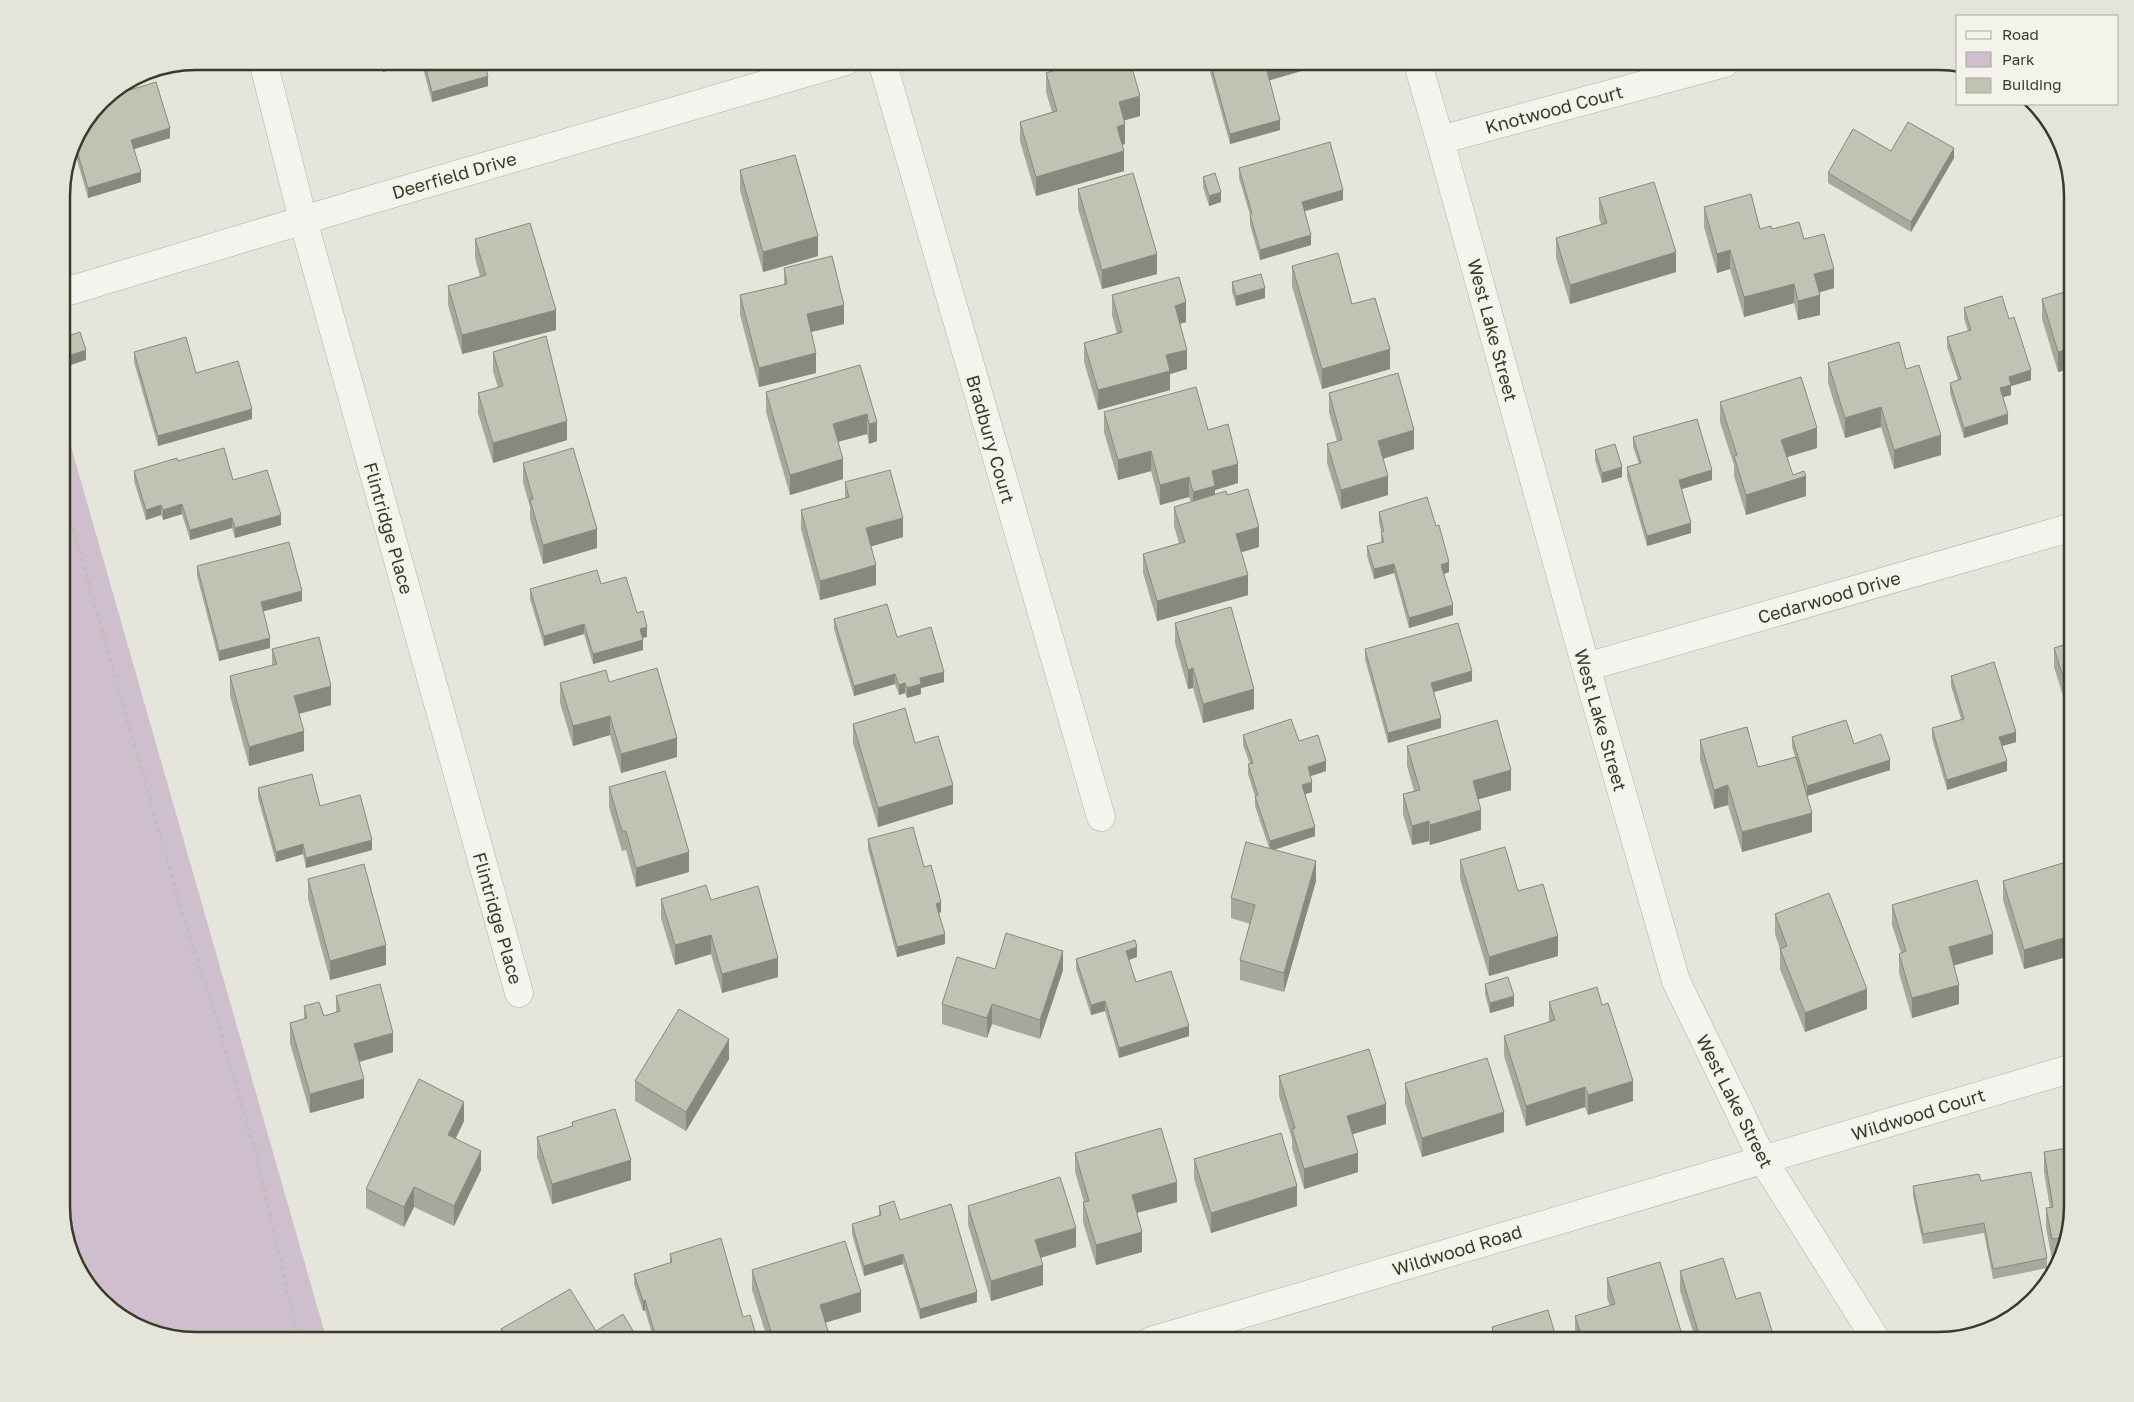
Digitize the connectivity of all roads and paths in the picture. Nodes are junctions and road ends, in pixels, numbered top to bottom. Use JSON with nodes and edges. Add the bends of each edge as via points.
{"nodes":[{"id":1,"x":264,"y":70,"type":"edge"},
{"id":2,"x":815,"y":70,"type":"edge"},
{"id":3,"x":885,"y":70,"type":"edge"},
{"id":4,"x":1420,"y":70,"type":"edge"},
{"id":5,"x":1699,"y":70,"type":"edge"},
{"id":6,"x":1440,"y":140,"type":"junction"},
{"id":7,"x":303,"y":220,"type":"junction"},
{"id":8,"x":70,"y":290,"type":"edge"},
{"id":9,"x":70,"y":517,"type":"edge"},
{"id":10,"x":2064,"y":530,"type":"edge"},
{"id":11,"x":1586,"y":667,"type":"junction"},
{"id":12,"x":1101,"y":817,"type":"dead end"},
{"id":13,"x":518,"y":993,"type":"dead end"},
{"id":14,"x":2064,"y":1071,"type":"edge"},
{"id":15,"x":1763,"y":1160,"type":"junction"},
{"id":16,"x":298,"y":1332,"type":"edge"},
{"id":17,"x":1181,"y":1332,"type":"edge"},
{"id":18,"x":1871,"y":1332,"type":"edge"}],
"edges":[{"from":1,"to":7,"type":"street","name":"Flintridge Place"},
{"from":2,"to":7,"type":"street","name":"Deerfield Drive"},
{"from":3,"to":12,"type":"street","name":"Bradbury Court"},
{"from":4,"to":6,"type":"street","name":"West Lake Street"},
{"from":5,"to":6,"type":"street","name":"Knotwood Court"},
{"from":6,"to":11,"type":"street","name":"West Lake Street"},
{"from":7,"to":8,"type":"street","name":"Deerfield Drive"},
{"from":7,"to":13,"type":"street","name":"Flintridge Place"},
{"from":9,"to":16,"type":"path","via":[[178,900],[255,1150]]},
{"from":10,"to":11,"type":"street","name":"Cedarwood Drive"},
{"from":11,"to":15,"type":"street","name":"West Lake Street","via":[[1676,981]]},
{"from":14,"to":15,"type":"street","name":"Wildwood Court"},
{"from":15,"to":17,"type":"street","name":"Wildwood Road"},
{"from":15,"to":18,"type":"street","name":"West Lake Street"}]}
